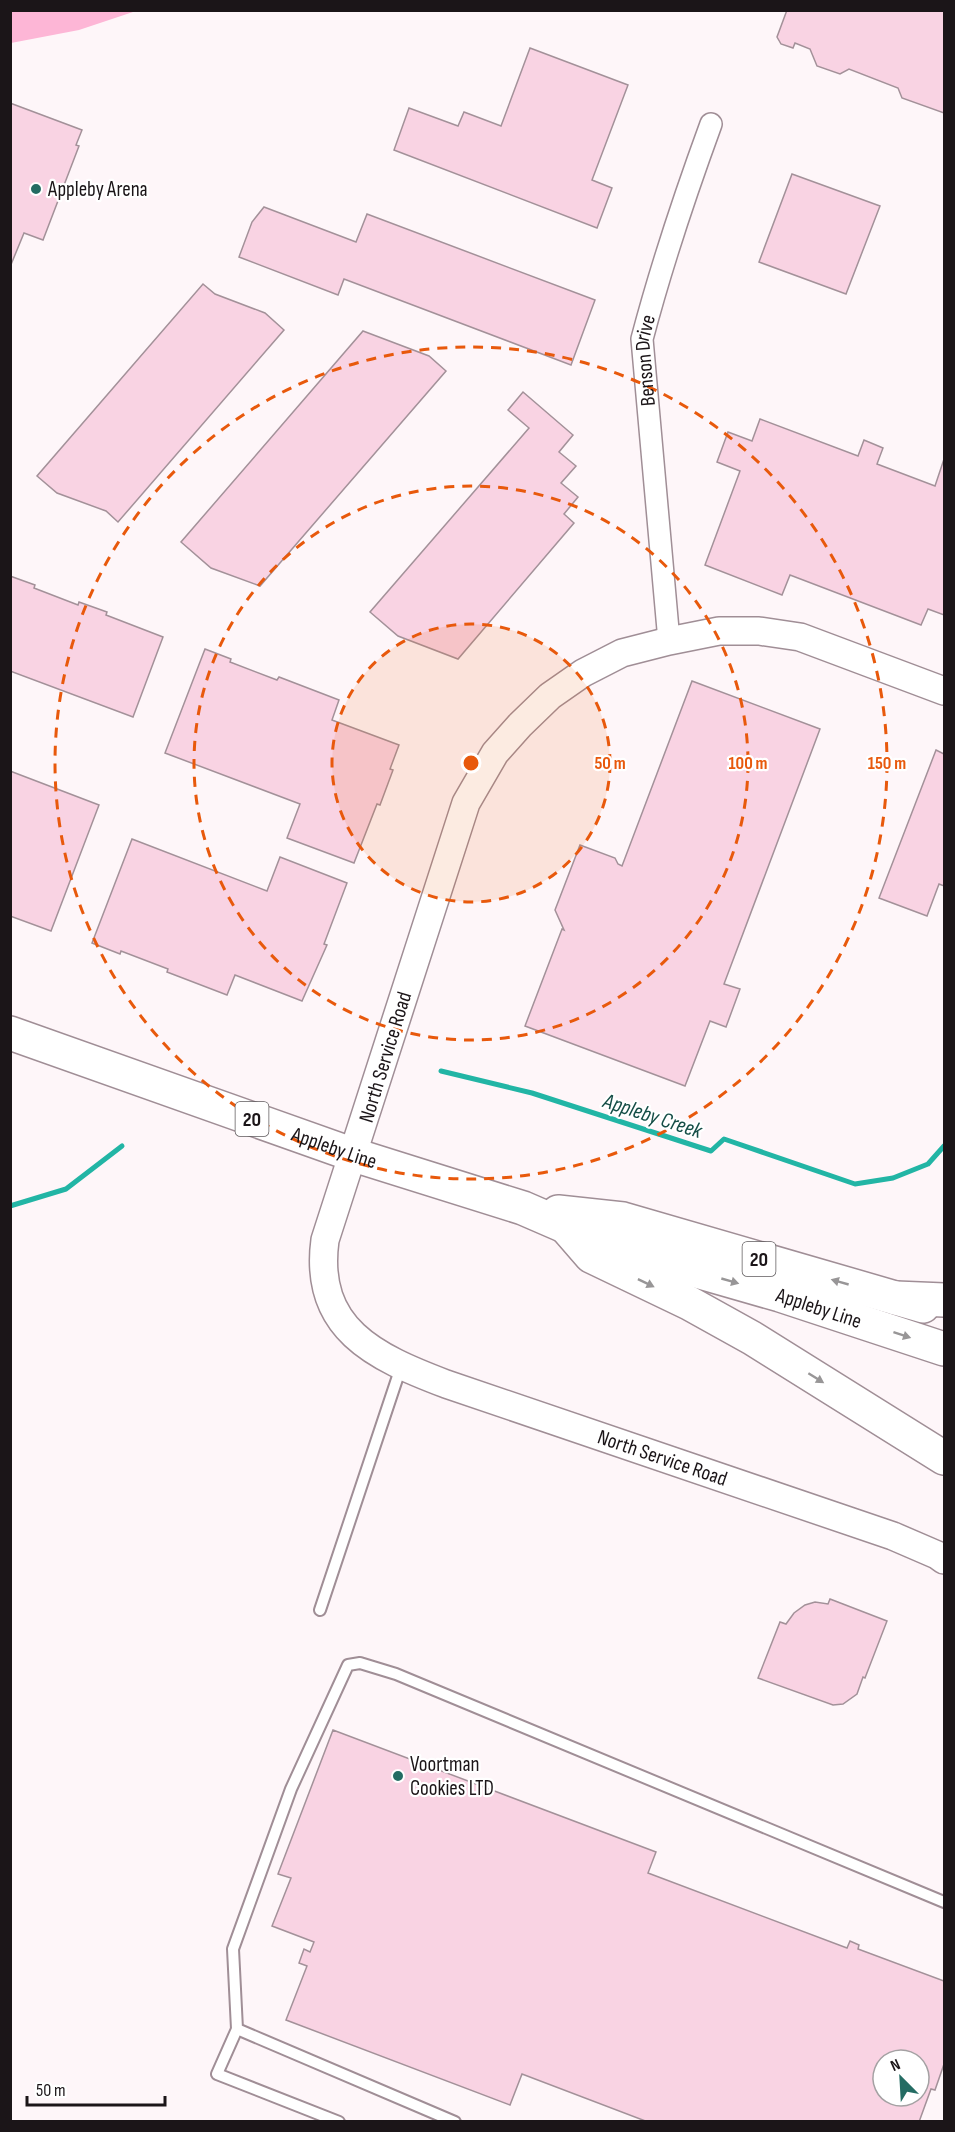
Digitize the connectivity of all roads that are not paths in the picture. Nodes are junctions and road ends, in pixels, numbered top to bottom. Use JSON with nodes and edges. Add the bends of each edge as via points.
{"nodes":[{"id":1,"x":711,"y":124,"type":"dead end"},
{"id":2,"x":669,"y":641,"type":"junction"},
{"id":3,"x":945,"y":691,"type":"edge"},
{"id":4,"x":10,"y":1033,"type":"edge"},
{"id":5,"x":354,"y":1155,"type":"junction"},
{"id":6,"x":523,"y":1208,"type":"junction"},
{"id":7,"x":566,"y":1226,"type":"junction"},
{"id":8,"x":896,"y":1298,"type":"junction"},
{"id":9,"x":945,"y":1300,"type":"edge"},
{"id":10,"x":945,"y":1312,"type":"edge"},
{"id":11,"x":945,"y":1349,"type":"edge"},
{"id":12,"x":400,"y":1367,"type":"junction"},
{"id":13,"x":945,"y":1458,"type":"edge"},
{"id":14,"x":945,"y":1560,"type":"edge"},
{"id":15,"x":320,"y":1610,"type":"dead end"},
{"id":16,"x":945,"y":1902,"type":"edge"},
{"id":17,"x":237,"y":2029,"type":"junction"},
{"id":18,"x":339,"y":2121,"type":"edge"},
{"id":19,"x":455,"y":2121,"type":"edge"}],
"edges":[{"from":1,"to":2,"type":"street","name":"Benson Drive","via":[[642,339]]},
{"from":2,"to":3,"type":"street","name":"North Service Road","via":[[720,631],[801,636]]},
{"from":2,"to":5,"type":"street","name":"North Service Road","via":[[622,653],[583,673],[550,696],[495,753],[466,803]]},
{"from":4,"to":5,"type":"main road","name":"Appleby Line","number":"20"},
{"from":5,"to":6,"type":"main road","name":"Appleby Line","number":"20"},
{"from":5,"to":12,"type":"street","name":"North Service Road","via":[[326,1240],[322,1262],[325,1286],[333,1306],[359,1342]]},
{"from":6,"to":7,"type":"main road","name":"Appleby Line","number":"20"},
{"from":8,"to":6,"type":"main road","name":"Appleby Line","number":"20","one_way":true,"via":[[623,1219]]},
{"from":7,"to":11,"type":"main road","name":"Appleby Line","number":"20","one_way":true,"via":[[613,1247],[780,1295]]},
{"from":7,"to":13,"type":"main road","one_way":true,"via":[[591,1256],[753,1338]]},
{"from":8,"to":9,"type":"main road"},
{"from":8,"to":10,"type":"main road","name":"Appleby Line","number":"20"},
{"from":12,"to":14,"type":"street","name":"North Service Road","via":[[893,1536]]},
{"from":12,"to":15,"type":"lane"},
{"from":16,"to":17,"type":"lane","via":[[396,1674],[360,1663],[348,1665],[291,1789],[233,1949]]},
{"from":17,"to":18,"type":"lane","via":[[217,2074]]},
{"from":17,"to":19,"type":"lane"}]}
